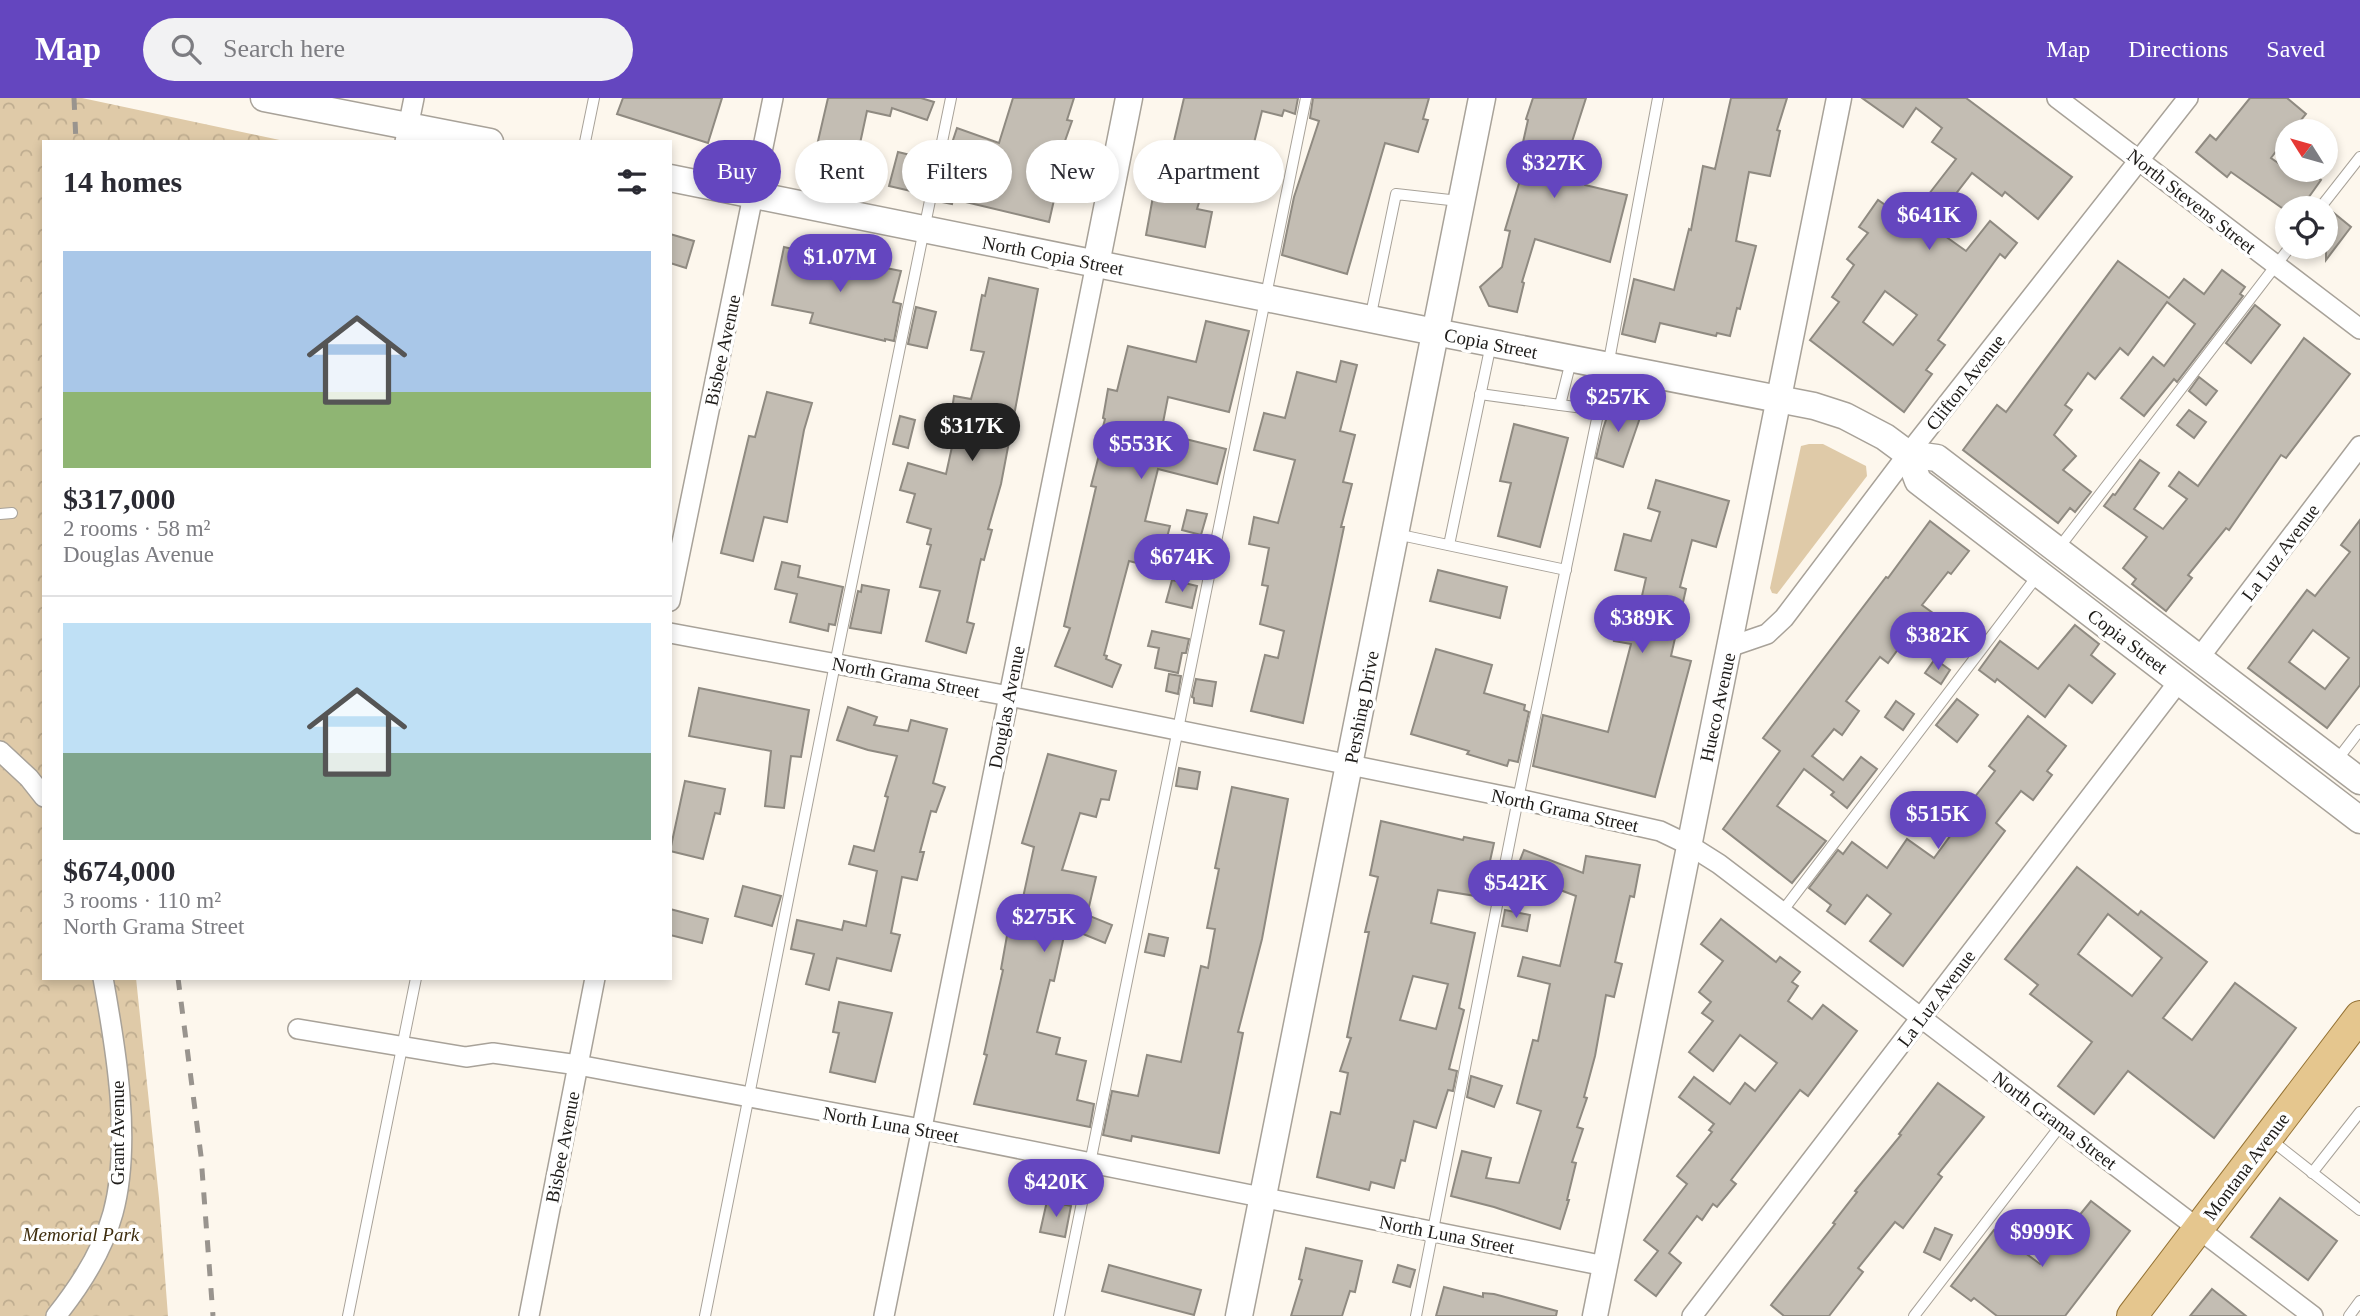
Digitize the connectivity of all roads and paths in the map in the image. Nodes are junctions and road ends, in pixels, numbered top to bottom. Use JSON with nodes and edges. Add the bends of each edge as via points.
{"nodes":[{"id":1,"x":264,"y":98,"type":"edge"},
{"id":2,"x":414,"y":98,"type":"edge"},
{"id":3,"x":594,"y":98,"type":"edge"},
{"id":4,"x":773,"y":98,"type":"edge"},
{"id":5,"x":951,"y":98,"type":"edge"},
{"id":6,"x":1129,"y":98,"type":"edge"},
{"id":7,"x":1306,"y":98,"type":"edge"},
{"id":8,"x":1482,"y":98,"type":"edge"},
{"id":9,"x":1658,"y":98,"type":"edge"},
{"id":10,"x":1839,"y":98,"type":"edge"},
{"id":11,"x":2057,"y":98,"type":"edge"},
{"id":12,"x":2188,"y":98,"type":"edge"},
{"id":13,"x":406,"y":134,"type":"edge"},
{"id":14,"x":469,"y":140,"type":"edge"},
{"id":15,"x":585,"y":140,"type":"edge"},
{"id":16,"x":765,"y":140,"type":"edge"},
{"id":17,"x":2360,"y":157,"type":"edge"},
{"id":18,"x":2140,"y":161,"type":"junction"},
{"id":19,"x":672,"y":178,"type":"edge"},
{"id":20,"x":693,"y":182,"type":"edge"},
{"id":21,"x":2329,"y":196,"type":"edge"},
{"id":22,"x":781,"y":200,"type":"edge"},
{"id":23,"x":1461,"y":202,"type":"junction"},
{"id":24,"x":752,"y":203,"type":"edge"},
{"id":25,"x":925,"y":229,"type":"junction"},
{"id":26,"x":2281,"y":259,"type":"edge"},
{"id":27,"x":1096,"y":264,"type":"junction"},
{"id":28,"x":2276,"y":265,"type":"junction"},
{"id":29,"x":1265,"y":298,"type":"junction"},
{"id":30,"x":1370,"y":319,"type":"junction"},
{"id":31,"x":2360,"y":329,"type":"edge"},
{"id":32,"x":1435,"y":332,"type":"junction"},
{"id":33,"x":1491,"y":343,"type":"junction"},
{"id":34,"x":1572,"y":359,"type":"junction"},
{"id":35,"x":1608,"y":366,"type":"junction"},
{"id":36,"x":1480,"y":394,"type":"junction"},
{"id":37,"x":1779,"y":400,"type":"junction"},
{"id":38,"x":1560,"y":405,"type":"junction"},
{"id":39,"x":1599,"y":410,"type":"junction"},
{"id":40,"x":2360,"y":446,"type":"edge"},
{"id":41,"x":1908,"y":454,"type":"junction"},
{"id":42,"x":12,"y":513,"type":"dead end"},
{"id":43,"x":0,"y":514,"type":"edge"},
{"id":44,"x":1395,"y":534,"type":"junction"},
{"id":45,"x":1449,"y":545,"type":"junction"},
{"id":46,"x":2058,"y":549,"type":"junction"},
{"id":47,"x":1566,"y":570,"type":"junction"},
{"id":48,"x":2038,"y":574,"type":"junction"},
{"id":49,"x":672,"y":591,"type":"edge"},
{"id":50,"x":672,"y":633,"type":"edge"},
{"id":51,"x":1729,"y":647,"type":"junction"},
{"id":52,"x":2199,"y":658,"type":"junction"},
{"id":53,"x":835,"y":664,"type":"junction"},
{"id":54,"x":2180,"y":680,"type":"junction"},
{"id":55,"x":1009,"y":696,"type":"junction"},
{"id":56,"x":1176,"y":730,"type":"junction"},
{"id":57,"x":2360,"y":730,"type":"edge"},
{"id":58,"x":0,"y":751,"type":"edge"},
{"id":59,"x":2335,"y":762,"type":"junction"},
{"id":60,"x":1349,"y":765,"type":"junction"},
{"id":61,"x":2359,"y":778,"type":"edge"},
{"id":62,"x":42,"y":794,"type":"edge"},
{"id":63,"x":1518,"y":799,"type":"junction"},
{"id":64,"x":2360,"y":820,"type":"edge"},
{"id":65,"x":1689,"y":845,"type":"junction"},
{"id":66,"x":1782,"y":913,"type":"junction"},
{"id":67,"x":103,"y":980,"type":"edge"},
{"id":68,"x":416,"y":980,"type":"edge"},
{"id":69,"x":596,"y":980,"type":"edge"},
{"id":70,"x":2360,"y":1016,"type":"edge"},
{"id":71,"x":1922,"y":1018,"type":"junction"},
{"id":72,"x":298,"y":1029,"type":"dead end"},
{"id":73,"x":403,"y":1045,"type":"junction"},
{"id":74,"x":578,"y":1065,"type":"junction"},
{"id":75,"x":749,"y":1098,"type":"junction"},
{"id":76,"x":2360,"y":1112,"type":"edge"},
{"id":77,"x":2061,"y":1125,"type":"junction"},
{"id":78,"x":921,"y":1129,"type":"junction"},
{"id":79,"x":2268,"y":1137,"type":"junction"},
{"id":80,"x":1090,"y":1163,"type":"junction"},
{"id":81,"x":2312,"y":1172,"type":"junction"},
{"id":82,"x":1263,"y":1197,"type":"junction"},
{"id":83,"x":2360,"y":1210,"type":"edge"},
{"id":84,"x":2198,"y":1230,"type":"junction"},
{"id":85,"x":1433,"y":1232,"type":"junction"},
{"id":86,"x":1605,"y":1266,"type":"junction"},
{"id":87,"x":2360,"y":1301,"type":"edge"},
{"id":88,"x":56,"y":1316,"type":"edge"},
{"id":89,"x":348,"y":1316,"type":"edge"},
{"id":90,"x":529,"y":1316,"type":"edge"},
{"id":91,"x":705,"y":1316,"type":"edge"},
{"id":92,"x":884,"y":1316,"type":"edge"},
{"id":93,"x":1059,"y":1316,"type":"edge"},
{"id":94,"x":1240,"y":1316,"type":"edge"},
{"id":95,"x":1416,"y":1316,"type":"edge"},
{"id":96,"x":1595,"y":1316,"type":"edge"},
{"id":97,"x":1692,"y":1316,"type":"edge"},
{"id":98,"x":1914,"y":1316,"type":"edge"},
{"id":99,"x":2132,"y":1316,"type":"edge"},
{"id":100,"x":2313,"y":1316,"type":"edge"},
{"id":101,"x":2349,"y":1316,"type":"edge"}],
"edges":[{"from":1,"to":13,"type":"main road"},
{"from":2,"to":13,"type":"street"},
{"from":3,"to":15,"type":"lane"},
{"from":4,"to":16,"type":"street","name":"Bisbee Avenue"},
{"from":5,"to":25,"type":"lane"},
{"from":6,"to":27,"type":"main road","name":"Douglas Avenue"},
{"from":7,"to":29,"type":"lane"},
{"from":8,"to":23,"type":"main road","name":"Pershing Drive"},
{"from":9,"to":35,"type":"lane"},
{"from":10,"to":37,"type":"street","name":"Hueco Avenue"},
{"from":11,"to":18,"type":"street","name":"North Stevens Street"},
{"from":12,"to":18,"type":"street","name":"Clifton Avenue"},
{"from":13,"to":14,"type":"main road"},
{"from":17,"to":21,"type":"lane"},
{"from":18,"to":28,"type":"street","name":"North Stevens Street"},
{"from":18,"to":41,"type":"street","name":"Clifton Avenue"},
{"from":19,"to":20,"type":"main road","name":"North Copia Street"},
{"from":22,"to":25,"type":"main road","name":"North Copia Street"},
{"from":23,"to":30,"type":"lane","via":[[1396,194]]},
{"from":23,"to":32,"type":"main road","name":"Pershing Drive"},
{"from":24,"to":49,"type":"street","name":"Bisbee Avenue"},
{"from":25,"to":27,"type":"main road","name":"North Copia Street"},
{"from":25,"to":53,"type":"lane"},
{"from":26,"to":28,"type":"lane"},
{"from":27,"to":29,"type":"main road","name":"North Copia Street"},
{"from":27,"to":55,"type":"street","name":"Douglas Avenue"},
{"from":28,"to":31,"type":"street","name":"North Stevens Street"},
{"from":28,"to":46,"type":"lane"},
{"from":29,"to":30,"type":"main road","name":"North Copia Street"},
{"from":29,"to":56,"type":"lane"},
{"from":30,"to":32,"type":"main road","name":"North Copia Street"},
{"from":32,"to":33,"type":"main road","name":"Copia Street"},
{"from":32,"to":44,"type":"main road","name":"Pershing Drive"},
{"from":33,"to":34,"type":"main road","name":"Copia Street"},
{"from":33,"to":36,"type":"lane"},
{"from":34,"to":35,"type":"main road","name":"Copia Street"},
{"from":34,"to":38,"type":"lane"},
{"from":35,"to":37,"type":"main road","name":"Copia Street"},
{"from":35,"to":39,"type":"lane"},
{"from":36,"to":38,"type":"lane"},
{"from":36,"to":45,"type":"lane"},
{"from":37,"to":41,"type":"main road","name":"Copia Street","via":[[1845,416]]},
{"from":37,"to":51,"type":"street","name":"Hueco Avenue"},
{"from":38,"to":39,"type":"lane"},
{"from":39,"to":47,"type":"lane"},
{"from":40,"to":52,"type":"street","name":"La Luz Avenue"},
{"from":41,"to":46,"type":"main road","name":"Copia Street","via":[[1937,458]]},
{"from":41,"to":48,"type":"main road","name":"Copia Street","via":[[1918,481]]},
{"from":41,"to":51,"type":"street","name":"Clifton Avenue","via":[[1784,618],[1767,634]]},
{"from":42,"to":43,"type":"lane"},
{"from":44,"to":45,"type":"lane"},
{"from":44,"to":60,"type":"main road","name":"Pershing Drive"},
{"from":45,"to":47,"type":"lane"},
{"from":46,"to":52,"type":"main road","name":"Copia Street"},
{"from":47,"to":63,"type":"lane"},
{"from":48,"to":54,"type":"main road","name":"Copia Street"},
{"from":48,"to":66,"type":"lane"},
{"from":50,"to":53,"type":"street","name":"North Grama Street"},
{"from":51,"to":65,"type":"street","name":"Hueco Avenue"},
{"from":52,"to":59,"type":"main road","name":"Copia Street"},
{"from":53,"to":55,"type":"street","name":"North Grama Street"},
{"from":53,"to":75,"type":"lane"},
{"from":54,"to":64,"type":"main road","name":"Copia Street"},
{"from":54,"to":71,"type":"street","name":"La Luz Avenue"},
{"from":55,"to":56,"type":"street","name":"North Grama Street"},
{"from":55,"to":78,"type":"street","name":"Douglas Avenue"},
{"from":56,"to":60,"type":"street","name":"North Grama Street"},
{"from":56,"to":80,"type":"lane"},
{"from":57,"to":59,"type":"lane"},
{"from":58,"to":62,"type":"street"},
{"from":59,"to":61,"type":"main road","name":"Copia Street"},
{"from":60,"to":63,"type":"street","name":"North Grama Street"},
{"from":60,"to":82,"type":"main road","name":"Pershing Drive"},
{"from":63,"to":65,"type":"street","name":"North Grama Street","via":[[1660,831]]},
{"from":63,"to":85,"type":"lane"},
{"from":65,"to":66,"type":"street","name":"North Grama Street"},
{"from":65,"to":86,"type":"street","name":"Hueco Avenue"},
{"from":66,"to":71,"type":"street","name":"North Grama Street"},
{"from":67,"to":88,"type":"street","name":"Grant Avenue","via":[[120,1101],[116,1197],[104,1240]]},
{"from":68,"to":73,"type":"lane"},
{"from":69,"to":74,"type":"street","name":"Bisbee Avenue"},
{"from":70,"to":79,"type":"main road","name":"Montana Avenue"},
{"from":71,"to":77,"type":"street","name":"North Grama Street"},
{"from":71,"to":97,"type":"street","name":"La Luz Avenue"},
{"from":72,"to":73,"type":"street","name":"North Luna Street"},
{"from":73,"to":74,"type":"street","name":"North Luna Street","via":[[466,1057],[493,1053]]},
{"from":73,"to":89,"type":"lane"},
{"from":74,"to":75,"type":"street","name":"North Luna Street"},
{"from":74,"to":90,"type":"street","name":"Bisbee Avenue"},
{"from":75,"to":78,"type":"street","name":"North Luna Street"},
{"from":75,"to":91,"type":"lane"},
{"from":76,"to":81,"type":"lane"},
{"from":77,"to":84,"type":"street","name":"North Grama Street"},
{"from":77,"to":98,"type":"lane"},
{"from":78,"to":80,"type":"street","name":"North Luna Street"},
{"from":78,"to":92,"type":"street","name":"Douglas Avenue"},
{"from":79,"to":81,"type":"lane"},
{"from":79,"to":84,"type":"main road","name":"Montana Avenue"},
{"from":80,"to":82,"type":"street","name":"North Luna Street"},
{"from":80,"to":93,"type":"lane"},
{"from":81,"to":83,"type":"lane"},
{"from":82,"to":85,"type":"street","name":"North Luna Street"},
{"from":82,"to":94,"type":"main road","name":"Pershing Drive"},
{"from":84,"to":99,"type":"main road","name":"Montana Avenue"},
{"from":84,"to":100,"type":"street","name":"North Grama Street"},
{"from":85,"to":86,"type":"street","name":"North Luna Street"},
{"from":85,"to":95,"type":"lane"},
{"from":86,"to":96,"type":"street","name":"Hueco Avenue"},
{"from":87,"to":101,"type":"lane"}]}
